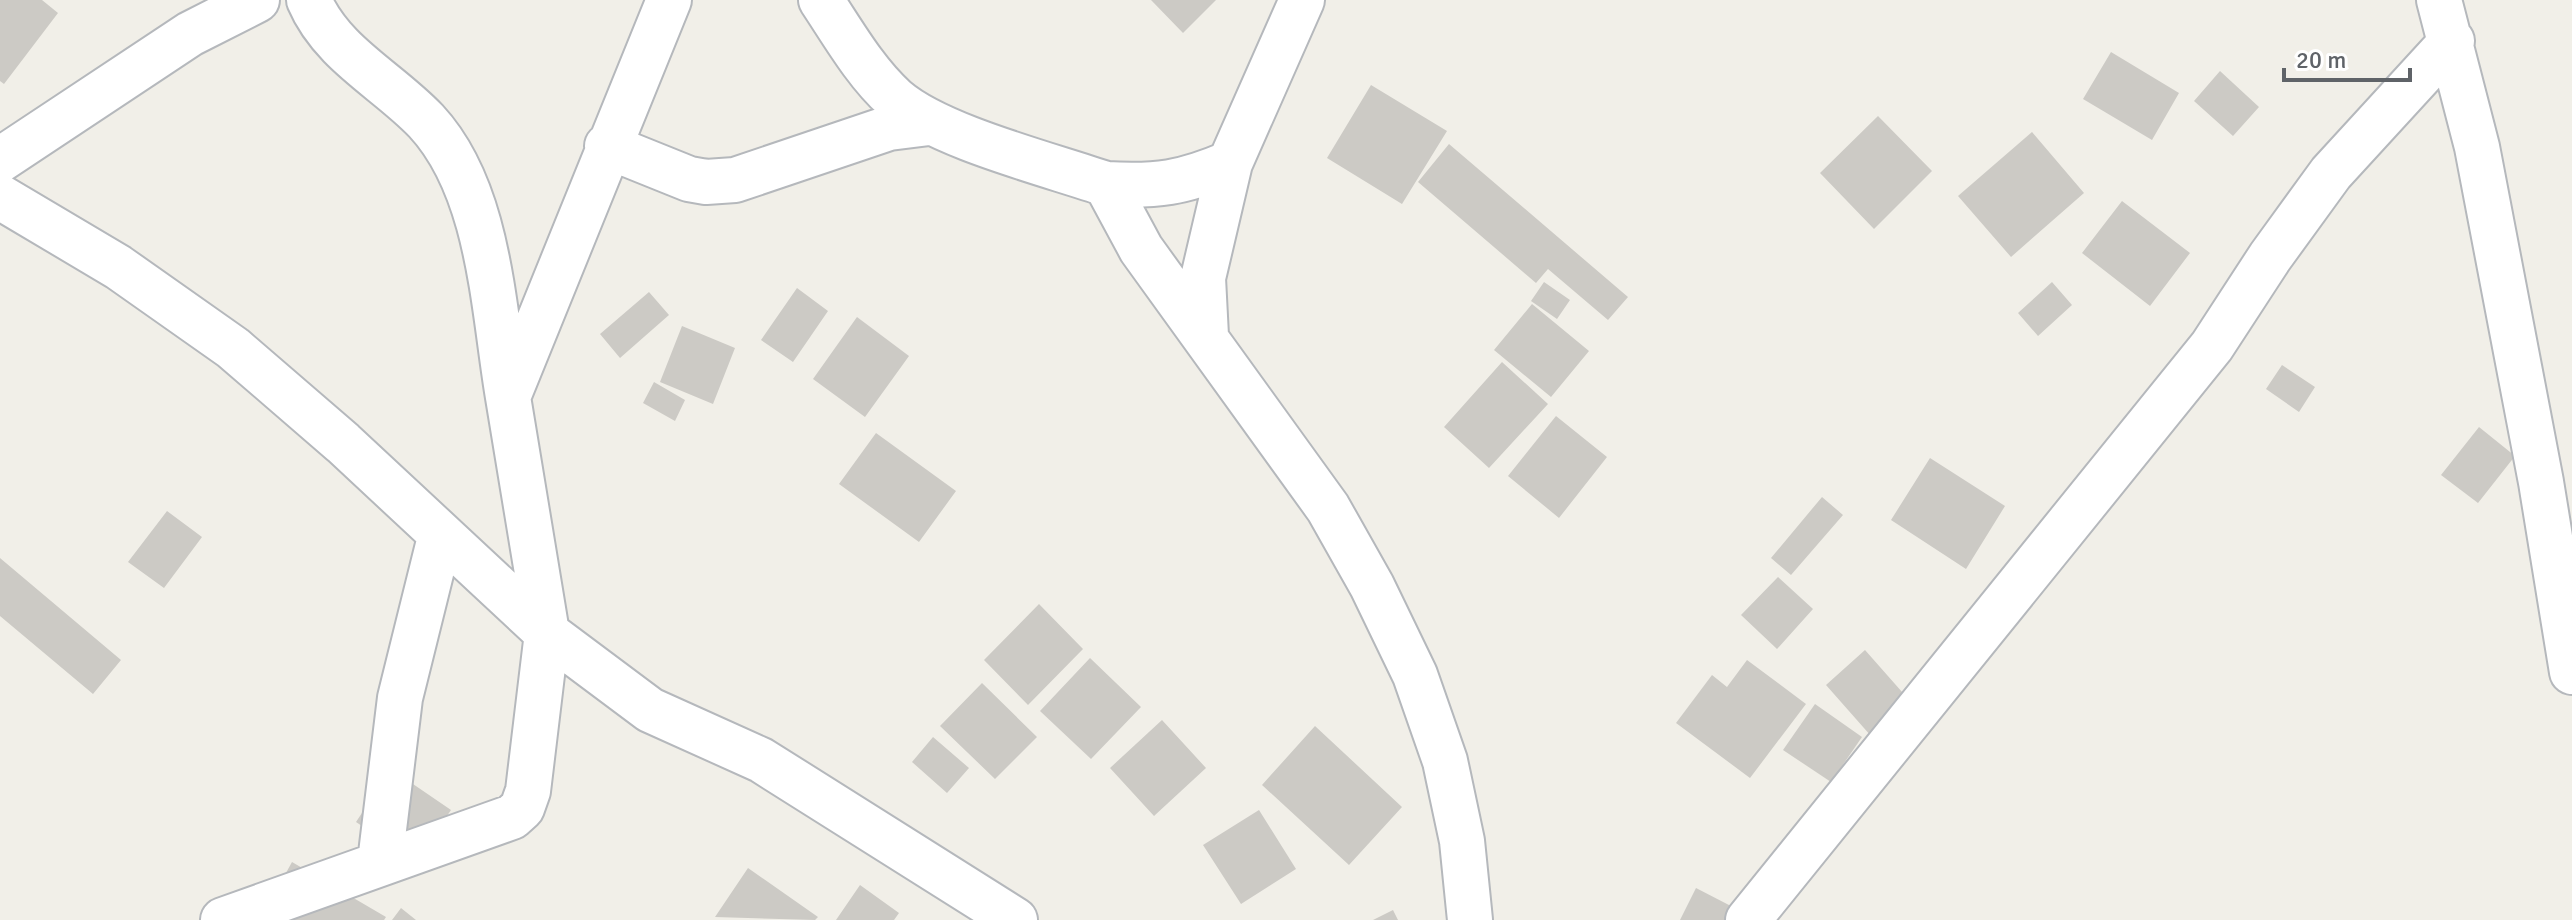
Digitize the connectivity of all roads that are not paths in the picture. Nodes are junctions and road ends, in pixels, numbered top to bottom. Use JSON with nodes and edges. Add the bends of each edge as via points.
{"nodes":[{"id":1,"x":257,"y":0,"type":"edge"},
{"id":2,"x":309,"y":0,"type":"edge"},
{"id":3,"x":669,"y":0,"type":"edge"},
{"id":4,"x":821,"y":0,"type":"edge"},
{"id":5,"x":1302,"y":0,"type":"edge"},
{"id":6,"x":2439,"y":0,"type":"edge"},
{"id":7,"x":2452,"y":41,"type":"junction"},
{"id":8,"x":929,"y":123,"type":"junction"},
{"id":9,"x":607,"y":146,"type":"junction"},
{"id":10,"x":0,"y":160,"type":"edge"},
{"id":11,"x":1230,"y":163,"type":"junction"},
{"id":12,"x":1106,"y":184,"type":"junction"},
{"id":13,"x":0,"y":197,"type":"edge"},
{"id":14,"x":1206,"y":336,"type":"junction"},
{"id":15,"x":508,"y":397,"type":"junction"},
{"id":16,"x":440,"y":537,"type":"junction"},
{"id":17,"x":547,"y":633,"type":"junction"},
{"id":18,"x":2572,"y":672,"type":"edge"},
{"id":19,"x":380,"y":862,"type":"junction"},
{"id":20,"x":223,"y":920,"type":"edge"},
{"id":21,"x":1015,"y":920,"type":"edge"},
{"id":22,"x":1470,"y":920,"type":"edge"},
{"id":23,"x":1748,"y":920,"type":"edge"}],
"edges":[{"from":1,"to":10,"type":"street","via":[[190,34]]},
{"from":2,"to":15,"type":"street","via":[[318,21],[336,41],[424,120],[449,150],[467,185],[480,231]]},
{"from":3,"to":9,"type":"street"},
{"from":4,"to":8,"type":"street","via":[[871,72],[895,99]]},
{"from":5,"to":11,"type":"street"},
{"from":6,"to":7,"type":"street"},
{"from":7,"to":18,"type":"street","via":[[2541,482]]},
{"from":7,"to":23,"type":"street","via":[[2331,173],[2212,346]]},
{"from":8,"to":9,"type":"street","via":[[889,128],[735,180],[689,179]]},
{"from":8,"to":12,"type":"street"},
{"from":9,"to":15,"type":"street"},
{"from":11,"to":12,"type":"street","via":[[1153,187]]},
{"from":11,"to":14,"type":"street","via":[[1203,278]]},
{"from":12,"to":14,"type":"street","via":[[1141,249]]},
{"from":13,"to":16,"type":"street","via":[[118,267],[233,348],[343,443]]},
{"from":14,"to":22,"type":"street","via":[[1328,508],[1415,675],[1445,761],[1462,841]]},
{"from":15,"to":17,"type":"street"},
{"from":16,"to":17,"type":"street"},
{"from":16,"to":19,"type":"street","via":[[400,698]]},
{"from":17,"to":19,"type":"street","via":[[522,808],[512,817]]},
{"from":17,"to":21,"type":"street","via":[[650,710],[761,760]]},
{"from":19,"to":20,"type":"street"}]}
